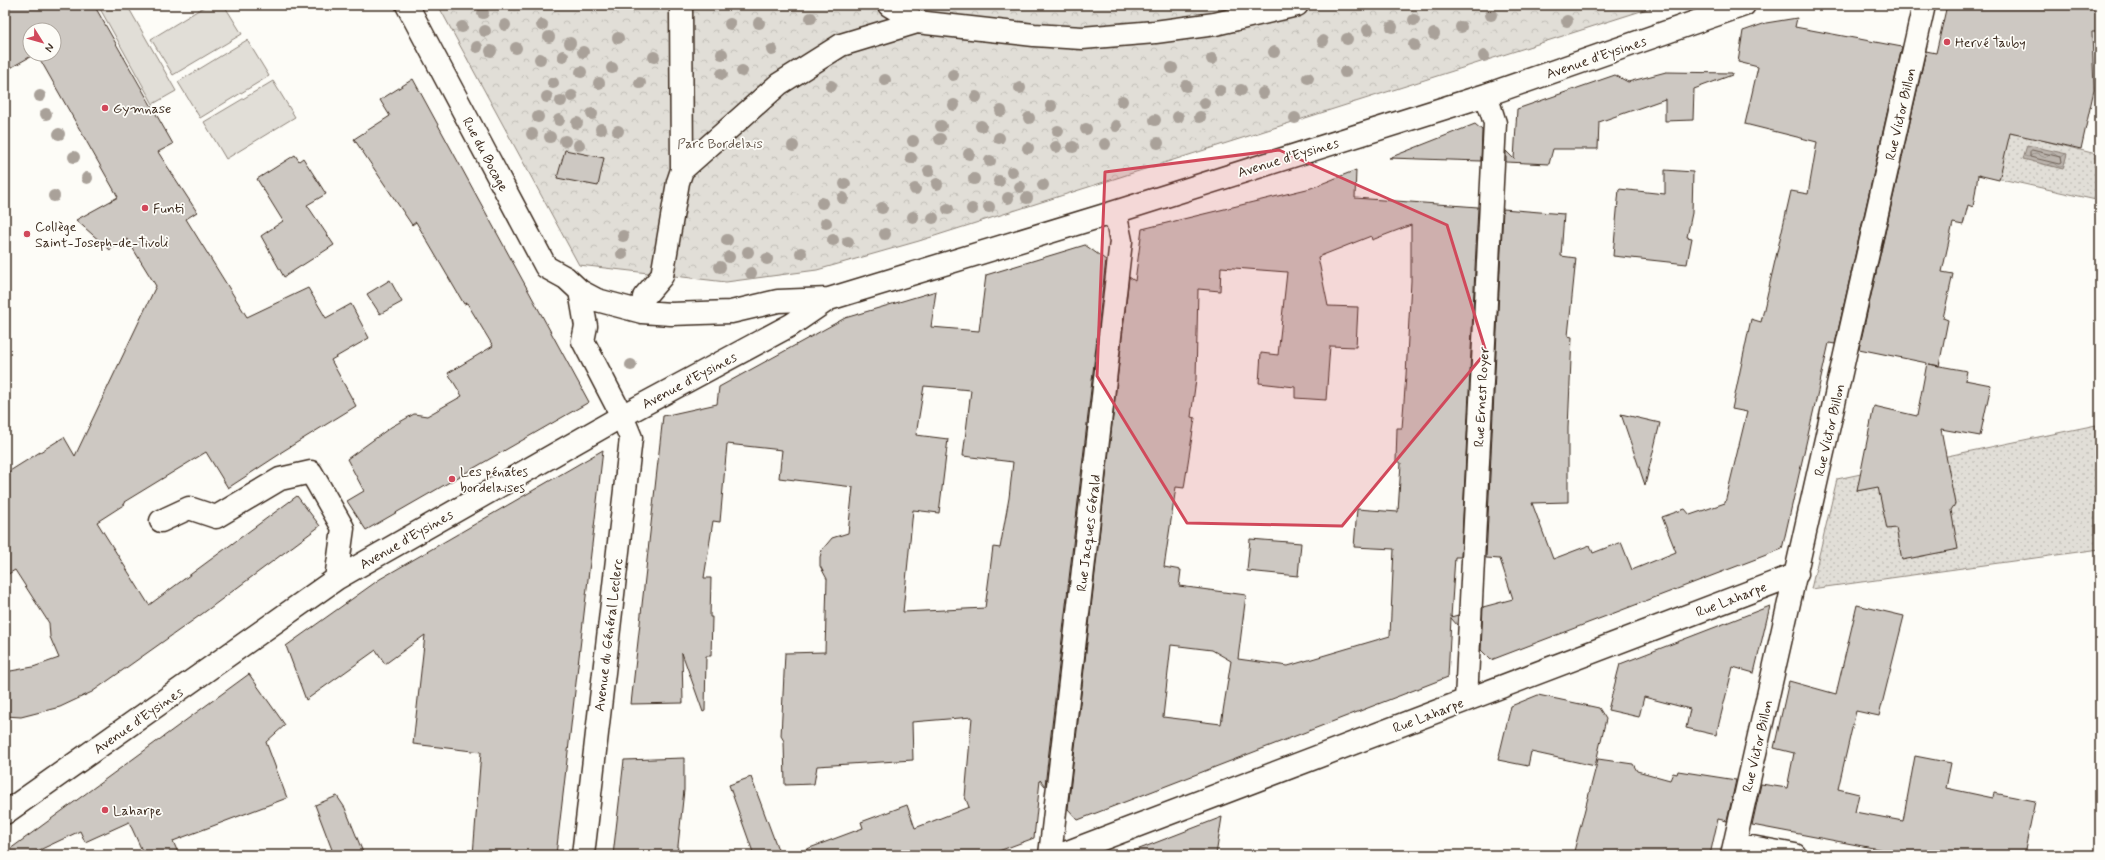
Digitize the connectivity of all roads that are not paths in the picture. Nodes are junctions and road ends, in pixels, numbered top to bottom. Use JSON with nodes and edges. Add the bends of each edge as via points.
{"nodes":[{"id":1,"x":407,"y":5,"type":"edge"},
{"id":2,"x":681,"y":5,"type":"edge"},
{"id":3,"x":889,"y":5,"type":"edge"},
{"id":4,"x":1297,"y":5,"type":"edge"},
{"id":5,"x":1744,"y":5,"type":"edge"},
{"id":6,"x":1924,"y":5,"type":"edge"},
{"id":7,"x":917,"y":22,"type":"junction"},
{"id":8,"x":1486,"y":95,"type":"junction"},
{"id":9,"x":682,"y":170,"type":"junction"},
{"id":10,"x":1114,"y":212,"type":"junction"},
{"id":11,"x":580,"y":291,"type":"junction"},
{"id":12,"x":829,"y":299,"type":"junction"},
{"id":13,"x":642,"y":312,"type":"junction"},
{"id":14,"x":622,"y":416,"type":"junction"},
{"id":15,"x":161,"y":521,"type":"dead end"},
{"id":16,"x":1797,"y":574,"type":"junction"},
{"id":17,"x":336,"y":579,"type":"junction"},
{"id":18,"x":1466,"y":700,"type":"junction"},
{"id":19,"x":5,"y":813,"type":"edge"},
{"id":20,"x":1734,"y":850,"type":"edge"},
{"id":21,"x":583,"y":855,"type":"edge"},
{"id":22,"x":1050,"y":855,"type":"edge"},
{"id":23,"x":1060,"y":855,"type":"edge"},
{"id":24,"x":1795,"y":855,"type":"edge"}],
"edges":[{"from":1,"to":11,"type":"street","name":"Rue du Bocage","via":[[546,267],[566,278]]},
{"from":2,"to":9,"type":"street"},
{"from":3,"to":7,"type":"street"},
{"from":4,"to":7,"type":"street","via":[[1215,24],[1082,38]]},
{"from":5,"to":8,"type":"street","name":"Avenue d'Eysines"},
{"from":6,"to":16,"type":"street","name":"Rue Victor Billon"},
{"from":7,"to":9,"type":"street","via":[[841,45],[779,84]]},
{"from":8,"to":10,"type":"street","name":"Avenue d'Eysines"},
{"from":8,"to":18,"type":"street","name":"Rue Ernest Royer","via":[[1495,123]]},
{"from":9,"to":13,"type":"street","via":[[662,276],[644,297]]},
{"from":10,"to":12,"type":"street","name":"Avenue d'Eysines"},
{"from":10,"to":22,"type":"street","name":"Rue Jacques Gérald","via":[[1121,241]]},
{"from":11,"to":13,"type":"street","name":"Rue du Bocage","via":[[597,300]]},
{"from":11,"to":14,"type":"street","via":[[586,326],[583,341]]},
{"from":12,"to":13,"type":"street","name":"Avenue d'Eysines","via":[[778,301],[731,312]]},
{"from":12,"to":14,"type":"street","name":"Avenue d'Eysines","via":[[791,325]]},
{"from":14,"to":17,"type":"street","name":"Avenue d'Eysines"},
{"from":14,"to":21,"type":"street","name":"Avenue du Général Leclerc","via":[[631,438]]},
{"from":15,"to":17,"type":"street","via":[[189,508],[216,517],[280,479],[311,472],[342,528]]},
{"from":16,"to":18,"type":"street","name":"Rue Laharpe"},
{"from":16,"to":20,"type":"street","name":"Rue Victor Billon"},
{"from":17,"to":19,"type":"street","name":"Avenue d'Eysines"},
{"from":18,"to":23,"type":"street","name":"Rue Laharpe"},
{"from":20,"to":24,"type":"street"}]}
